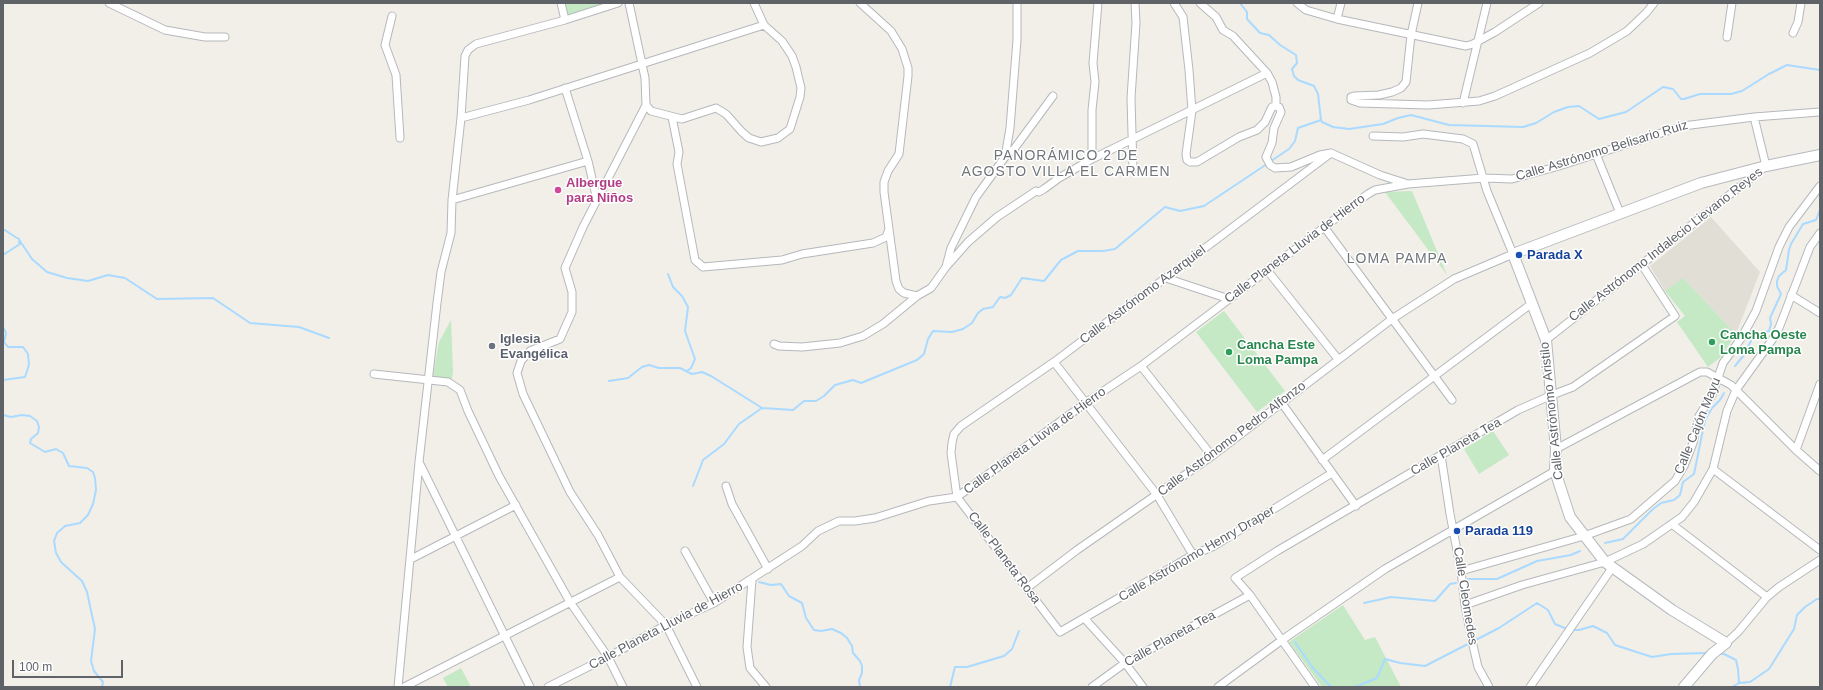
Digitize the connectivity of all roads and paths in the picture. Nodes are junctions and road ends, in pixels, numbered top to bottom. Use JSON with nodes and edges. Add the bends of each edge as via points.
{"nodes":[{"id":1,"x":109,"y":3,"type":"edge"},
{"id":2,"x":561,"y":3,"type":"edge"},
{"id":3,"x":618,"y":3,"type":"edge"},
{"id":4,"x":629,"y":3,"type":"edge"},
{"id":5,"x":754,"y":3,"type":"edge"},
{"id":6,"x":860,"y":3,"type":"edge"},
{"id":7,"x":1017,"y":3,"type":"edge"},
{"id":8,"x":1098,"y":3,"type":"edge"},
{"id":9,"x":1135,"y":3,"type":"edge"},
{"id":10,"x":1174,"y":3,"type":"edge"},
{"id":11,"x":1200,"y":3,"type":"edge"},
{"id":12,"x":1297,"y":3,"type":"edge"},
{"id":13,"x":1341,"y":3,"type":"edge"},
{"id":14,"x":1418,"y":3,"type":"edge"},
{"id":15,"x":1487,"y":3,"type":"edge"},
{"id":16,"x":1540,"y":3,"type":"edge"},
{"id":17,"x":1654,"y":3,"type":"edge"},
{"id":18,"x":1732,"y":3,"type":"edge"},
{"id":19,"x":1801,"y":3,"type":"edge"},
{"id":20,"x":392,"y":16,"type":"dead end"},
{"id":21,"x":1337,"y":19,"type":"junction"},
{"id":22,"x":565,"y":20,"type":"junction"},
{"id":23,"x":1482,"y":23,"type":"junction"},
{"id":24,"x":764,"y":25,"type":"junction"},
{"id":25,"x":1495,"y":32,"type":"junction"},
{"id":26,"x":1793,"y":33,"type":"dead end"},
{"id":27,"x":1411,"y":35,"type":"junction"},
{"id":28,"x":225,"y":37,"type":"dead end"},
{"id":29,"x":1727,"y":38,"type":"dead end"},
{"id":30,"x":1478,"y":42,"type":"junction"},
{"id":31,"x":642,"y":64,"type":"junction"},
{"id":32,"x":1267,"y":73,"type":"junction"},
{"id":33,"x":565,"y":88,"type":"junction"},
{"id":34,"x":1053,"y":96,"type":"dead end"},
{"id":35,"x":1463,"y":103,"type":"junction"},
{"id":36,"x":646,"y":105,"type":"junction"},
{"id":37,"x":1276,"y":106,"type":"junction"},
{"id":38,"x":1192,"y":110,"type":"junction"},
{"id":39,"x":1820,"y":112,"type":"edge"},
{"id":40,"x":1754,"y":117,"type":"junction"},
{"id":41,"x":461,"y":118,"type":"junction"},
{"id":42,"x":672,"y":118,"type":"junction"},
{"id":43,"x":1373,"y":136,"type":"dead end"},
{"id":44,"x":400,"y":138,"type":"dead end"},
{"id":45,"x":1132,"y":139,"type":"junction"},
{"id":46,"x":1331,"y":153,"type":"junction"},
{"id":47,"x":1596,"y":154,"type":"junction"},
{"id":48,"x":1820,"y":155,"type":"edge"},
{"id":49,"x":1005,"y":157,"type":"junction"},
{"id":50,"x":1092,"y":159,"type":"junction"},
{"id":51,"x":588,"y":161,"type":"junction"},
{"id":52,"x":1766,"y":166,"type":"junction"},
{"id":53,"x":1133,"y":169,"type":"dead end"},
{"id":54,"x":1484,"y":178,"type":"junction"},
{"id":55,"x":1408,"y":184,"type":"junction"},
{"id":56,"x":1820,"y":186,"type":"edge"},
{"id":57,"x":452,"y":200,"type":"junction"},
{"id":58,"x":597,"y":200,"type":"junction"},
{"id":59,"x":1620,"y":213,"type":"junction"},
{"id":60,"x":1325,"y":228,"type":"junction"},
{"id":61,"x":889,"y":229,"type":"junction"},
{"id":62,"x":1820,"y":233,"type":"edge"},
{"id":63,"x":1513,"y":254,"type":"junction"},
{"id":64,"x":1642,"y":265,"type":"junction"},
{"id":65,"x":946,"y":267,"type":"junction"},
{"id":66,"x":1267,"y":270,"type":"junction"},
{"id":67,"x":1166,"y":278,"type":"junction"},
{"id":68,"x":1791,"y":295,"type":"junction"},
{"id":69,"x":917,"y":296,"type":"junction"},
{"id":70,"x":1229,"y":299,"type":"junction"},
{"id":71,"x":1531,"y":304,"type":"junction"},
{"id":72,"x":1820,"y":313,"type":"edge"},
{"id":73,"x":1392,"y":319,"type":"junction"},
{"id":74,"x":1546,"y":340,"type":"junction"},
{"id":75,"x":774,"y":344,"type":"dead end"},
{"id":76,"x":1338,"y":359,"type":"junction"},
{"id":77,"x":1054,"y":362,"type":"junction"},
{"id":78,"x":1141,"y":366,"type":"junction"},
{"id":79,"x":374,"y":374,"type":"dead end"},
{"id":80,"x":1434,"y":376,"type":"junction"},
{"id":81,"x":1718,"y":377,"type":"junction"},
{"id":82,"x":429,"y":380,"type":"junction"},
{"id":83,"x":1820,"y":384,"type":"edge"},
{"id":84,"x":1736,"y":390,"type":"junction"},
{"id":85,"x":1552,"y":395,"type":"junction"},
{"id":86,"x":1452,"y":400,"type":"dead end"},
{"id":87,"x":1087,"y":402,"type":"junction"},
{"id":88,"x":1281,"y":402,"type":"junction"},
{"id":89,"x":954,"y":434,"type":"joint"},
{"id":90,"x":1556,"y":449,"type":"junction"},
{"id":91,"x":1796,"y":450,"type":"junction"},
{"id":92,"x":1441,"y":455,"type":"junction"},
{"id":93,"x":1212,"y":456,"type":"junction"},
{"id":94,"x":1322,"y":460,"type":"junction"},
{"id":95,"x":418,"y":462,"type":"junction"},
{"id":96,"x":1713,"y":469,"type":"junction"},
{"id":97,"x":1555,"y":471,"type":"junction"},
{"id":98,"x":1820,"y":471,"type":"edge"},
{"id":99,"x":1332,"y":473,"type":"junction"},
{"id":100,"x":726,"y":486,"type":"dead end"},
{"id":101,"x":1157,"y":495,"type":"junction"},
{"id":102,"x":957,"y":497,"type":"junction"},
{"id":103,"x":516,"y":506,"type":"junction"},
{"id":104,"x":1356,"y":506,"type":"junction"},
{"id":105,"x":1673,"y":525,"type":"junction"},
{"id":106,"x":1454,"y":529,"type":"junction"},
{"id":107,"x":455,"y":536,"type":"junction"},
{"id":108,"x":1584,"y":536,"type":"junction"},
{"id":109,"x":1820,"y":550,"type":"edge"},
{"id":110,"x":685,"y":551,"type":"dead end"},
{"id":111,"x":1193,"y":556,"type":"junction"},
{"id":112,"x":411,"y":559,"type":"junction"},
{"id":113,"x":1820,"y":560,"type":"edge"},
{"id":114,"x":1608,"y":565,"type":"junction"},
{"id":115,"x":768,"y":569,"type":"junction"},
{"id":116,"x":1461,"y":571,"type":"junction"},
{"id":117,"x":620,"y":577,"type":"junction"},
{"id":118,"x":752,"y":580,"type":"junction"},
{"id":119,"x":1027,"y":588,"type":"junction"},
{"id":120,"x":1250,"y":595,"type":"junction"},
{"id":121,"x":1767,"y":597,"type":"junction"},
{"id":122,"x":570,"y":602,"type":"junction"},
{"id":123,"x":714,"y":603,"type":"junction"},
{"id":124,"x":1465,"y":605,"type":"junction"},
{"id":125,"x":1085,"y":619,"type":"junction"},
{"id":126,"x":666,"y":625,"type":"junction"},
{"id":127,"x":1060,"y":632,"type":"joint"},
{"id":128,"x":504,"y":636,"type":"junction"},
{"id":129,"x":1282,"y":640,"type":"junction"},
{"id":130,"x":1726,"y":643,"type":"junction"},
{"id":131,"x":608,"y":657,"type":"junction"},
{"id":132,"x":1124,"y":663,"type":"junction"},
{"id":133,"x":398,"y":687,"type":"edge"},
{"id":134,"x":404,"y":687,"type":"edge"},
{"id":135,"x":530,"y":687,"type":"edge"},
{"id":136,"x":548,"y":687,"type":"edge"},
{"id":137,"x":623,"y":687,"type":"edge"},
{"id":138,"x":697,"y":687,"type":"edge"},
{"id":139,"x":766,"y":687,"type":"edge"},
{"id":140,"x":1092,"y":687,"type":"edge"},
{"id":141,"x":1143,"y":687,"type":"edge"},
{"id":142,"x":1218,"y":687,"type":"edge"},
{"id":143,"x":1315,"y":687,"type":"edge"},
{"id":144,"x":1489,"y":687,"type":"edge"},
{"id":145,"x":1530,"y":687,"type":"edge"},
{"id":146,"x":1684,"y":687,"type":"edge"}],
"edges":[{"from":1,"to":28,"type":"street","via":[[165,30],[205,37]]},
{"from":2,"to":22,"type":"street"},
{"from":3,"to":22,"type":"street"},
{"from":4,"to":31,"type":"street"},
{"from":5,"to":24,"type":"street"},
{"from":6,"to":61,"type":"street","via":[[892,31],[902,49],[908,68],[899,154],[884,182]]},
{"from":7,"to":49,"type":"street","via":[[1017,40],[1010,128]]},
{"from":8,"to":50,"type":"street","via":[[1093,63],[1095,82]]},
{"from":9,"to":45,"type":"street","via":[[1137,13],[1131,78]]},
{"from":10,"to":38,"type":"street","via":[[1184,23]]},
{"from":11,"to":32,"type":"street","via":[[1216,17],[1223,30],[1233,36]]},
{"from":12,"to":21,"type":"street","via":[[1306,10]]},
{"from":13,"to":21,"type":"street"},
{"from":14,"to":27,"type":"street"},
{"from":15,"to":23,"type":"street"},
{"from":16,"to":25,"type":"street"},
{"from":17,"to":35,"type":"street","via":[[1627,31],[1590,53],[1495,96]]},
{"from":18,"to":29,"type":"street"},
{"from":19,"to":26,"type":"street"},
{"from":20,"to":44,"type":"street","via":[[385,45],[396,76]]},
{"from":21,"to":27,"type":"street"},
{"from":22,"to":41,"type":"street","via":[[476,44],[468,50],[464,62]]},
{"from":23,"to":25,"type":"street","via":[[1486,32]]},
{"from":23,"to":30,"type":"street"},
{"from":24,"to":31,"type":"street"},
{"from":24,"to":42,"type":"street","via":[[782,41],[792,56],[799,79],[798,104],[793,123],[785,134],[769,141],[755,141],[716,108],[689,118]]},
{"from":25,"to":30,"type":"street"},
{"from":27,"to":30,"type":"street","via":[[1466,46]]},
{"from":27,"to":35,"type":"street","via":[[1406,82],[1401,88],[1379,96],[1354,96],[1351,100],[1360,103],[1428,105]]},
{"from":30,"to":35,"type":"street"},
{"from":31,"to":33,"type":"street"},
{"from":31,"to":36,"type":"street"},
{"from":32,"to":37,"type":"street","via":[[1274,89]]},
{"from":32,"to":38,"type":"street"},
{"from":33,"to":41,"type":"street"},
{"from":33,"to":51,"type":"street"},
{"from":34,"to":49,"type":"street","via":[[1014,149]]},
{"from":36,"to":42,"type":"street","via":[[651,112]]},
{"from":36,"to":58,"type":"street"},
{"from":37,"to":38,"type":"street","via":[[1272,107],[1266,122],[1257,130],[1239,137],[1197,162],[1187,160],[1186,154]]},
{"from":37,"to":46,"type":"street","via":[[1281,112],[1266,158],[1270,165],[1275,168],[1290,167]]},
{"from":38,"to":45,"type":"street"},
{"from":39,"to":40,"type":"street","name":"Calle Astrónomo Belisario Ruiz"},
{"from":40,"to":47,"type":"street","name":"Calle Astrónomo Belisario Ruiz","via":[[1682,126]]},
{"from":40,"to":52,"type":"street","name":"Calle Astrónomo Indalecio Lievano Reyes"},
{"from":41,"to":57,"type":"street"},
{"from":42,"to":61,"type":"street","via":[[695,260],[703,267],[778,261],[802,254],[873,243],[886,237]]},
{"from":43,"to":54,"type":"street","name":"Calle Astrónomo Aristilo","via":[[1403,137],[1423,134],[1463,140],[1473,144]]},
{"from":45,"to":50,"type":"street"},
{"from":45,"to":53,"type":"street"},
{"from":46,"to":55,"type":"street","name":"Calle Astrónomo Belisario Ruiz","via":[[1380,175]]},
{"from":46,"to":67,"type":"street","name":"Calle Astrónomo Azarquiel"},
{"from":47,"to":54,"type":"street","name":"Calle Astrónomo Belisario Ruiz","via":[[1512,179]]},
{"from":47,"to":59,"type":"street"},
{"from":48,"to":52,"type":"street","name":"Calle Astrónomo Pedro Alfonzo"},
{"from":49,"to":65,"type":"street","via":[[970,207],[951,248]]},
{"from":50,"to":65,"type":"street","via":[[997,216],[968,242]]},
{"from":51,"to":57,"type":"street"},
{"from":51,"to":58,"type":"street"},
{"from":52,"to":59,"type":"street","name":"Calle Astrónomo Pedro Alfonzo","via":[[1701,183]]},
{"from":52,"to":64,"type":"street","name":"Calle Astrónomo Indalecio Lievano Reyes"},
{"from":54,"to":55,"type":"street","name":"Calle Astrónomo Belisario Ruiz"},
{"from":54,"to":63,"type":"street","name":"Calle Astrónomo Aristilo"},
{"from":55,"to":60,"type":"street","name":"Calle Planeta Lluvia de Hierro","via":[[1375,190]]},
{"from":56,"to":81,"type":"street","name":"Calle Cajón Mayu","via":[[1782,240],[1756,311],[1723,364]]},
{"from":57,"to":82,"type":"street","via":[[451,234],[438,294]]},
{"from":58,"to":117,"type":"street","via":[[565,268],[572,292],[572,312],[560,339],[530,351],[521,361],[517,373],[523,394],[570,492],[598,535]]},
{"from":59,"to":63,"type":"street","name":"Calle Astrónomo Pedro Alfonzo"},
{"from":60,"to":66,"type":"street","name":"Calle Planeta Lluvia de Hierro"},
{"from":60,"to":73,"type":"street"},
{"from":61,"to":69,"type":"street","via":[[897,285],[904,293]]},
{"from":62,"to":68,"type":"street","name":"Calle Cajón Mayu","via":[[1810,247]]},
{"from":63,"to":71,"type":"street","name":"Calle Astrónomo Aristilo"},
{"from":63,"to":73,"type":"street","name":"Calle Astrónomo Pedro Alfonzo","via":[[1454,279]]},
{"from":64,"to":74,"type":"street","name":"Calle Astrónomo Indalecio Lievano Reyes"},
{"from":64,"to":85,"type":"street","name":"Calle Planeta Tea","via":[[1675,316],[1573,387]]},
{"from":65,"to":69,"type":"street","via":[[931,288]]},
{"from":66,"to":70,"type":"street","name":"Calle Planeta Lluvia de Hierro"},
{"from":66,"to":76,"type":"street"},
{"from":67,"to":70,"type":"street"},
{"from":67,"to":77,"type":"street","name":"Calle Astrónomo Azarquiel"},
{"from":68,"to":72,"type":"street"},
{"from":68,"to":84,"type":"street","name":"Calle Cajón Mayu","via":[[1779,328]]},
{"from":69,"to":75,"type":"street","via":[[876,330],[851,340],[802,347]]},
{"from":70,"to":78,"type":"street","name":"Calle Planeta Lluvia de Hierro"},
{"from":71,"to":74,"type":"street","name":"Calle Astrónomo Aristilo"},
{"from":71,"to":80,"type":"street"},
{"from":73,"to":76,"type":"street","name":"Calle Astrónomo Pedro Alfonzo"},
{"from":73,"to":80,"type":"street"},
{"from":74,"to":85,"type":"street","name":"Calle Astrónomo Aristilo"},
{"from":76,"to":88,"type":"street","name":"Calle Astrónomo Pedro Alfonzo"},
{"from":77,"to":87,"type":"street"},
{"from":77,"to":89,"type":"street","name":"Calle Astrónomo Azarquiel"},
{"from":78,"to":87,"type":"street","name":"Calle Planeta Lluvia de Hierro"},
{"from":78,"to":93,"type":"street"},
{"from":79,"to":82,"type":"street"},
{"from":80,"to":86,"type":"street"},
{"from":80,"to":94,"type":"street"},
{"from":81,"to":84,"type":"street"},
{"from":81,"to":90,"type":"street","via":[[1700,372]]},
{"from":81,"to":108,"type":"street","name":"Calle Cajón Mayu","via":[[1712,395],[1699,416],[1694,443],[1674,481],[1631,519]]},
{"from":82,"to":95,"type":"street"},
{"from":82,"to":103,"type":"street","via":[[448,382],[460,390],[472,421]]},
{"from":83,"to":91,"type":"street"},
{"from":84,"to":91,"type":"street"},
{"from":84,"to":96,"type":"street","name":"Calle Cajón Mayu","via":[[1727,411]]},
{"from":85,"to":90,"type":"street","name":"Calle Astrónomo Aristilo"},
{"from":85,"to":92,"type":"street","name":"Calle Planeta Tea","via":[[1518,410]]},
{"from":87,"to":101,"type":"street"},
{"from":87,"to":102,"type":"street","name":"Calle Planeta Lluvia de Hierro"},
{"from":88,"to":93,"type":"street","name":"Calle Astrónomo Pedro Alfonzo"},
{"from":88,"to":94,"type":"street"},
{"from":89,"to":102,"type":"street","name":"Calle Planeta Rosa","via":[[951,453]]},
{"from":90,"to":97,"type":"street","name":"Calle Astrónomo Aristilo"},
{"from":91,"to":98,"type":"street"},
{"from":92,"to":104,"type":"street","name":"Calle Planeta Tea"},
{"from":92,"to":106,"type":"street","name":"Calle Cleomedes"},
{"from":93,"to":101,"type":"street","name":"Calle Astrónomo Pedro Alfonzo"},
{"from":94,"to":99,"type":"street"},
{"from":95,"to":107,"type":"street"},
{"from":95,"to":112,"type":"street"},
{"from":96,"to":105,"type":"street","name":"Calle Cajón Mayu","via":[[1694,502]]},
{"from":96,"to":109,"type":"street"},
{"from":97,"to":106,"type":"street"},
{"from":97,"to":108,"type":"street","name":"Calle Astrónomo Aristilo","via":[[1570,517]]},
{"from":99,"to":104,"type":"street"},
{"from":99,"to":111,"type":"street","name":"Calle Astrónomo Henry Draper","via":[[1214,546]]},
{"from":100,"to":115,"type":"street","via":[[732,504]]},
{"from":101,"to":111,"type":"street"},
{"from":101,"to":119,"type":"street","name":"Calle Astrónomo Pedro Alfonzo"},
{"from":102,"to":115,"type":"street","name":"Calle Planeta Lluvia de Hierro","via":[[929,501],[875,518],[839,521],[818,531],[802,546]]},
{"from":102,"to":119,"type":"street","name":"Calle Planeta Rosa"},
{"from":103,"to":107,"type":"street"},
{"from":103,"to":122,"type":"street"},
{"from":104,"to":120,"type":"street","name":"Calle Planeta Tea","via":[[1235,578]]},
{"from":105,"to":114,"type":"street","name":"Calle Cajón Mayu"},
{"from":105,"to":121,"type":"street"},
{"from":106,"to":116,"type":"street","name":"Calle Cleomedes"},
{"from":106,"to":129,"type":"street","via":[[1385,569]]},
{"from":107,"to":112,"type":"street"},
{"from":107,"to":128,"type":"street"},
{"from":108,"to":114,"type":"street","name":"Calle Astrónomo Aristilo"},
{"from":108,"to":116,"type":"street","name":"Calle Cajón Mayu"},
{"from":110,"to":123,"type":"street"},
{"from":111,"to":125,"type":"street","name":"Calle Astrónomo Henry Draper"},
{"from":112,"to":133,"type":"street"},
{"from":113,"to":121,"type":"street"},
{"from":114,"to":124,"type":"street","name":"Calle Cajón Mayu","via":[[1522,585]]},
{"from":114,"to":130,"type":"street","name":"Calle Astrónomo Aristilo","via":[[1672,610]]},
{"from":114,"to":145,"type":"street"},
{"from":115,"to":118,"type":"street","name":"Calle Planeta Lluvia de Hierro"},
{"from":116,"to":124,"type":"street","name":"Calle Cleomedes"},
{"from":117,"to":122,"type":"street"},
{"from":117,"to":126,"type":"street"},
{"from":118,"to":123,"type":"street","name":"Calle Planeta Lluvia de Hierro"},
{"from":118,"to":139,"type":"street","via":[[747,647],[750,668]]},
{"from":119,"to":127,"type":"street","name":"Calle Planeta Rosa"},
{"from":120,"to":129,"type":"street"},
{"from":120,"to":132,"type":"street","name":"Calle Planeta Tea"},
{"from":121,"to":130,"type":"street"},
{"from":122,"to":128,"type":"street"},
{"from":122,"to":131,"type":"street"},
{"from":123,"to":126,"type":"street","name":"Calle Planeta Lluvia de Hierro"},
{"from":124,"to":144,"type":"street","name":"Calle Cleomedes","via":[[1478,667]]},
{"from":125,"to":127,"type":"street","name":"Calle Astrónomo Henry Draper"},
{"from":125,"to":132,"type":"street"},
{"from":126,"to":131,"type":"street","name":"Calle Planeta Lluvia de Hierro"},
{"from":126,"to":138,"type":"street"},
{"from":128,"to":134,"type":"street"},
{"from":128,"to":135,"type":"street"},
{"from":129,"to":142,"type":"street"},
{"from":129,"to":143,"type":"street"},
{"from":130,"to":146,"type":"street","via":[[1712,654]]},
{"from":131,"to":136,"type":"street","name":"Calle Planeta Lluvia de Hierro"},
{"from":131,"to":137,"type":"street"},
{"from":132,"to":140,"type":"street","name":"Calle Planeta Tea"},
{"from":132,"to":141,"type":"street"}]}
